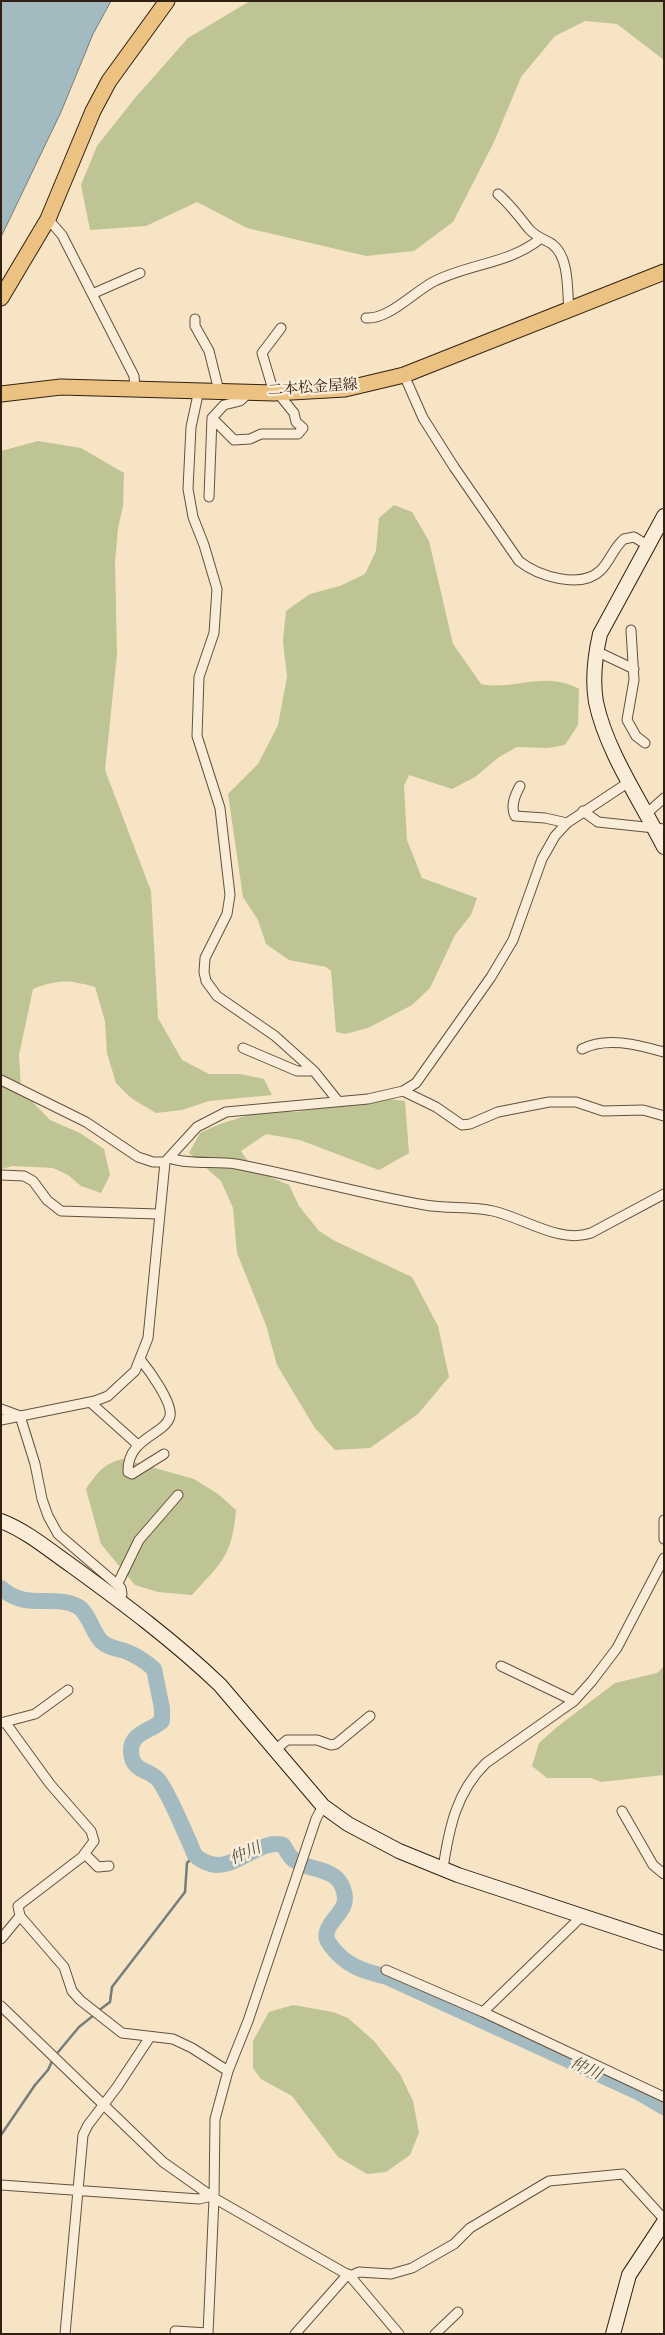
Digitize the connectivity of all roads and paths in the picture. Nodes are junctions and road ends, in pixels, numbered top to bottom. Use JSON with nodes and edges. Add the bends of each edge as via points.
{"nodes":[{"id":1,"x":167,"y":1,"type":"edge"},
{"id":2,"x":498,"y":194,"type":"dead end"},
{"id":3,"x":48,"y":219,"type":"junction"},
{"id":4,"x":540,"y":239,"type":"junction"},
{"id":5,"x":140,"y":272,"type":"dead end"},
{"id":6,"x":664,"y":272,"type":"edge"},
{"id":7,"x":92,"y":294,"type":"junction"},
{"id":8,"x":1,"y":298,"type":"edge"},
{"id":9,"x":569,"y":311,"type":"junction"},
{"id":10,"x":366,"y":318,"type":"dead end"},
{"id":11,"x":195,"y":319,"type":"dead end"},
{"id":12,"x":281,"y":328,"type":"dead end"},
{"id":13,"x":404,"y":375,"type":"junction"},
{"id":14,"x":135,"y":388,"type":"junction"},
{"id":15,"x":199,"y":390,"type":"junction"},
{"id":16,"x":219,"y":391,"type":"junction"},
{"id":17,"x":250,"y":392,"type":"junction"},
{"id":18,"x":276,"y":393,"type":"junction"},
{"id":19,"x":1,"y":394,"type":"edge"},
{"id":20,"x":212,"y":418,"type":"junction"},
{"id":21,"x":209,"y":497,"type":"dead end"},
{"id":22,"x":664,"y":516,"type":"edge"},
{"id":23,"x":647,"y":545,"type":"junction"},
{"id":24,"x":631,"y":630,"type":"dead end"},
{"id":25,"x":596,"y":651,"type":"junction"},
{"id":26,"x":634,"y":668,"type":"junction"},
{"id":27,"x":646,"y":743,"type":"dead end"},
{"id":28,"x":629,"y":782,"type":"junction"},
{"id":29,"x":520,"y":786,"type":"dead end"},
{"id":30,"x":664,"y":798,"type":"edge"},
{"id":31,"x":583,"y":811,"type":"junction"},
{"id":32,"x":646,"y":814,"type":"junction"},
{"id":33,"x":567,"y":822,"type":"junction"},
{"id":34,"x":659,"y":828,"type":"edge"},
{"id":35,"x":664,"y":848,"type":"edge"},
{"id":36,"x":244,"y":1048,"type":"dead end"},
{"id":37,"x":582,"y":1049,"type":"dead end"},
{"id":38,"x":664,"y":1052,"type":"edge"},
{"id":39,"x":314,"y":1071,"type":"junction"},
{"id":40,"x":1,"y":1080,"type":"edge"},
{"id":41,"x":403,"y":1091,"type":"junction"},
{"id":42,"x":338,"y":1101,"type":"junction"},
{"id":43,"x":664,"y":1116,"type":"edge"},
{"id":44,"x":168,"y":1160,"type":"junction"},
{"id":45,"x":1,"y":1175,"type":"edge"},
{"id":46,"x":664,"y":1194,"type":"edge"},
{"id":47,"x":158,"y":1214,"type":"junction"},
{"id":48,"x":140,"y":1359,"type":"junction"},
{"id":49,"x":90,"y":1402,"type":"junction"},
{"id":50,"x":1,"y":1409,"type":"edge"},
{"id":51,"x":20,"y":1416,"type":"junction"},
{"id":52,"x":1,"y":1420,"type":"edge"},
{"id":53,"x":138,"y":1445,"type":"junction"},
{"id":54,"x":164,"y":1454,"type":"dead end"},
{"id":55,"x":178,"y":1495,"type":"dead end"},
{"id":56,"x":664,"y":1520,"type":"edge"},
{"id":57,"x":1,"y":1521,"type":"edge"},
{"id":58,"x":664,"y":1538,"type":"edge"},
{"id":59,"x":664,"y":1558,"type":"edge"},
{"id":60,"x":117,"y":1585,"type":"junction"},
{"id":61,"x":119,"y":1600,"type":"junction"},
{"id":62,"x":501,"y":1666,"type":"dead end"},
{"id":63,"x":68,"y":1690,"type":"dead end"},
{"id":64,"x":574,"y":1701,"type":"junction"},
{"id":65,"x":370,"y":1716,"type":"dead end"},
{"id":66,"x":3,"y":1723,"type":"edge"},
{"id":67,"x":275,"y":1750,"type":"junction"},
{"id":68,"x":323,"y":1806,"type":"junction"},
{"id":69,"x":622,"y":1811,"type":"dead end"},
{"id":70,"x":85,"y":1854,"type":"junction"},
{"id":71,"x":108,"y":1866,"type":"dead end"},
{"id":72,"x":443,"y":1868,"type":"junction"},
{"id":73,"x":664,"y":1874,"type":"edge"},
{"id":74,"x":20,"y":1916,"type":"junction"},
{"id":75,"x":581,"y":1917,"type":"junction"},
{"id":76,"x":1,"y":1938,"type":"edge"},
{"id":77,"x":664,"y":1943,"type":"edge"},
{"id":78,"x":386,"y":1970,"type":"dead end"},
{"id":79,"x":1,"y":2006,"type":"edge"},
{"id":80,"x":483,"y":2012,"type":"junction"},
{"id":81,"x":150,"y":2037,"type":"junction"},
{"id":82,"x":228,"y":2071,"type":"junction"},
{"id":83,"x":664,"y":2097,"type":"edge"},
{"id":84,"x":104,"y":2103,"type":"junction"},
{"id":85,"x":1,"y":2186,"type":"edge"},
{"id":86,"x":78,"y":2192,"type":"junction"},
{"id":87,"x":213,"y":2197,"type":"junction"},
{"id":88,"x":664,"y":2221,"type":"edge"},
{"id":89,"x":349,"y":2275,"type":"junction"},
{"id":90,"x":458,"y":2312,"type":"dead end"},
{"id":91,"x":175,"y":2331,"type":"dead end"},
{"id":92,"x":208,"y":2333,"type":"edge"},
{"id":93,"x":65,"y":2334,"type":"edge"},
{"id":94,"x":296,"y":2334,"type":"edge"},
{"id":95,"x":398,"y":2334,"type":"edge"},
{"id":96,"x":436,"y":2334,"type":"edge"},
{"id":97,"x":613,"y":2334,"type":"edge"}],
"edges":[{"from":1,"to":3,"type":"main road","via":[[109,81],[93,111]]},
{"from":2,"to":4,"type":"street"},
{"from":3,"to":7,"type":"street","via":[[62,235]]},
{"from":3,"to":8,"type":"main road"},
{"from":4,"to":9,"type":"street","via":[[553,245],[560,255],[565,268]]},
{"from":4,"to":10,"type":"street","via":[[526,250],[446,275],[382,315]]},
{"from":5,"to":7,"type":"street"},
{"from":6,"to":9,"type":"main road","name":"二本松金屋線"},
{"from":7,"to":14,"type":"street","via":[[134,376]]},
{"from":9,"to":13,"type":"main road","name":"二本松金屋線"},
{"from":11,"to":16,"type":"street","via":[[195,326],[209,351]]},
{"from":12,"to":18,"type":"street","via":[[262,353]]},
{"from":13,"to":18,"type":"main road","name":"二本松金屋線","via":[[345,389]]},
{"from":13,"to":23,"type":"street","via":[[423,418],[454,467],[526,567],[558,578],[582,580],[599,572],[624,539],[634,537]]},
{"from":14,"to":15,"type":"main road","name":"二本松金屋線"},
{"from":14,"to":19,"type":"main road","name":"二本松金屋線","via":[[61,387]]},
{"from":15,"to":16,"type":"main road","name":"二本松金屋線"},
{"from":15,"to":39,"type":"street","via":[[191,426],[188,489],[193,517],[216,589],[214,633],[199,677],[196,736],[220,808],[230,895],[227,914],[205,958],[204,972],[218,996],[275,1036]]},
{"from":16,"to":17,"type":"main road","name":"二本松金屋線"},
{"from":17,"to":18,"type":"main road","name":"二本松金屋線"},
{"from":17,"to":20,"type":"street","via":[[240,401],[224,405]]},
{"from":18,"to":20,"type":"street","via":[[294,413],[302,428],[298,434],[261,434],[234,440]]},
{"from":20,"to":21,"type":"street"},
{"from":22,"to":23,"type":"street"},
{"from":23,"to":25,"type":"street","via":[[600,634]]},
{"from":24,"to":26,"type":"street"},
{"from":25,"to":26,"type":"street"},
{"from":25,"to":28,"type":"street","via":[[596,702]]},
{"from":26,"to":27,"type":"street","via":[[627,720],[636,736]]},
{"from":28,"to":31,"type":"street"},
{"from":28,"to":32,"type":"street"},
{"from":29,"to":33,"type":"street","via":[[514,798],[515,816]]},
{"from":30,"to":32,"type":"street"},
{"from":31,"to":33,"type":"street"},
{"from":31,"to":34,"type":"street","via":[[598,822]]},
{"from":32,"to":34,"type":"street"},
{"from":33,"to":41,"type":"street","via":[[547,849],[513,940],[422,1076]]},
{"from":34,"to":35,"type":"street"},
{"from":36,"to":39,"type":"street","via":[[297,1071]]},
{"from":37,"to":38,"type":"street","via":[[608,1042]]},
{"from":39,"to":42,"type":"street"},
{"from":40,"to":44,"type":"street","via":[[86,1122],[138,1157],[153,1162]]},
{"from":41,"to":42,"type":"street","via":[[368,1099]]},
{"from":41,"to":43,"type":"street","via":[[436,1107],[462,1125],[498,1112],[549,1102],[576,1102],[603,1110],[643,1110]]},
{"from":42,"to":44,"type":"street","via":[[219,1115],[196,1127]]},
{"from":44,"to":46,"type":"street","via":[[236,1164],[426,1205],[492,1211],[548,1230],[578,1236],[591,1233]]},
{"from":44,"to":47,"type":"street"},
{"from":45,"to":47,"type":"street","via":[[24,1176],[33,1181],[47,1200],[61,1211]]},
{"from":47,"to":48,"type":"street","via":[[148,1338]]},
{"from":48,"to":49,"type":"street","via":[[135,1371],[120,1386],[108,1396]]},
{"from":48,"to":53,"type":"street","via":[[165,1398],[171,1414],[168,1421]]},
{"from":49,"to":51,"type":"street"},
{"from":49,"to":53,"type":"street"},
{"from":50,"to":51,"type":"street"},
{"from":51,"to":52,"type":"street"},
{"from":51,"to":60,"type":"street","via":[[42,1499],[58,1534]]},
{"from":53,"to":54,"type":"street","via":[[128,1468],[132,1474]]},
{"from":55,"to":60,"type":"street","via":[[140,1540]]},
{"from":56,"to":58,"type":"street"},
{"from":57,"to":61,"type":"street","via":[[24,1532]]},
{"from":59,"to":64,"type":"street","via":[[617,1648]]},
{"from":60,"to":61,"type":"street","via":[[122,1591]]},
{"from":61,"to":67,"type":"street","via":[[220,1685]]},
{"from":62,"to":64,"type":"street"},
{"from":63,"to":66,"type":"street","via":[[35,1714]]},
{"from":64,"to":72,"type":"street","via":[[474,1775],[458,1804],[448,1834]]},
{"from":65,"to":67,"type":"street","via":[[336,1744],[287,1740]]},
{"from":66,"to":70,"type":"street","via":[[91,1831],[94,1841]]},
{"from":67,"to":68,"type":"street"},
{"from":68,"to":72,"type":"street","via":[[384,1843]]},
{"from":68,"to":82,"type":"street"},
{"from":69,"to":73,"type":"street","via":[[653,1865]]},
{"from":70,"to":71,"type":"street","via":[[98,1867]]},
{"from":70,"to":74,"type":"street","via":[[18,1906]]},
{"from":72,"to":75,"type":"street"},
{"from":74,"to":76,"type":"street"},
{"from":74,"to":81,"type":"street","via":[[64,1967],[72,1990],[80,2000],[122,2033]]},
{"from":75,"to":77,"type":"street"},
{"from":75,"to":80,"type":"street"},
{"from":78,"to":80,"type":"street"},
{"from":79,"to":84,"type":"street"},
{"from":80,"to":83,"type":"street"},
{"from":81,"to":82,"type":"street","via":[[173,2039]]},
{"from":81,"to":84,"type":"street"},
{"from":82,"to":87,"type":"street","via":[[215,2119]]},
{"from":84,"to":86,"type":"street","via":[[83,2135]]},
{"from":84,"to":87,"type":"street","via":[[164,2162]]},
{"from":85,"to":86,"type":"street"},
{"from":86,"to":87,"type":"street","via":[[199,2199]]},
{"from":86,"to":93,"type":"street"},
{"from":87,"to":89,"type":"street"},
{"from":87,"to":92,"type":"street"},
{"from":88,"to":89,"type":"street","via":[[622,2174],[548,2181],[412,2268],[391,2274],[359,2272]]},
{"from":88,"to":97,"type":"street","via":[[629,2275]]},
{"from":89,"to":94,"type":"street"},
{"from":89,"to":95,"type":"street"},
{"from":90,"to":96,"type":"street"},
{"from":91,"to":92,"type":"street"}]}
